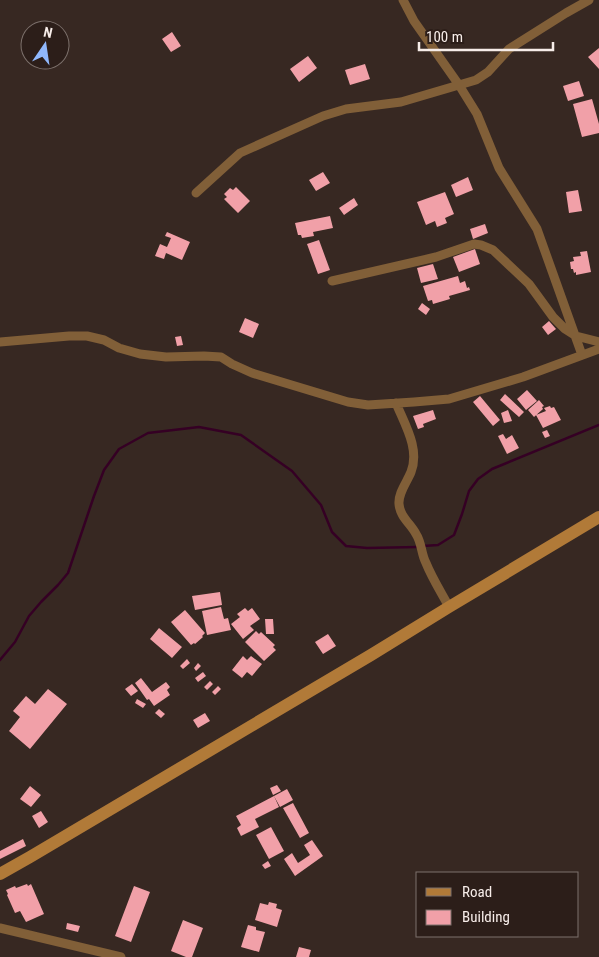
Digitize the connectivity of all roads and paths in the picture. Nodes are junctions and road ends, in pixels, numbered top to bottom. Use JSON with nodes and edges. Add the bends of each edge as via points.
{"nodes":[{"id":1,"x":404,"y":0,"type":"edge"},
{"id":2,"x":589,"y":0,"type":"edge"},
{"id":3,"x":459,"y":84,"type":"junction"},
{"id":4,"x":196,"y":193,"type":"dead end"},
{"id":5,"x":332,"y":281,"type":"dead end"},
{"id":6,"x":576,"y":336,"type":"junction"},
{"id":7,"x":0,"y":342,"type":"edge"},
{"id":8,"x":599,"y":342,"type":"edge"},
{"id":9,"x":599,"y":349,"type":"edge"},
{"id":10,"x":582,"y":355,"type":"junction"},
{"id":11,"x":396,"y":403,"type":"junction"},
{"id":12,"x":599,"y":518,"type":"edge"},
{"id":13,"x":450,"y":607,"type":"junction"},
{"id":14,"x":0,"y":874,"type":"edge"},
{"id":15,"x":0,"y":928,"type":"edge"},
{"id":16,"x":121,"y":957,"type":"edge"}],
"edges":[{"from":1,"to":3,"type":"street","via":[[414,21]]},
{"from":2,"to":3,"type":"street","via":[[509,49],[476,80]]},
{"from":3,"to":4,"type":"street","via":[[401,102],[346,109],[323,116],[240,153]]},
{"from":3,"to":6,"type":"street","via":[[477,114],[498,168],[537,229]]},
{"from":5,"to":6,"type":"street","via":[[436,258],[474,244],[481,245],[493,250],[529,284],[553,317]]},
{"from":6,"to":8,"type":"street"},
{"from":6,"to":10,"type":"street"},
{"from":7,"to":11,"type":"street","via":[[87,336],[140,354],[221,358],[252,373],[348,402]]},
{"from":9,"to":10,"type":"street"},
{"from":10,"to":11,"type":"street","via":[[449,399]]},
{"from":11,"to":13,"type":"street","via":[[413,446],[414,458],[399,504]]},
{"from":12,"to":13,"type":"main road"},
{"from":13,"to":14,"type":"main road"},
{"from":15,"to":16,"type":"street"}]}
